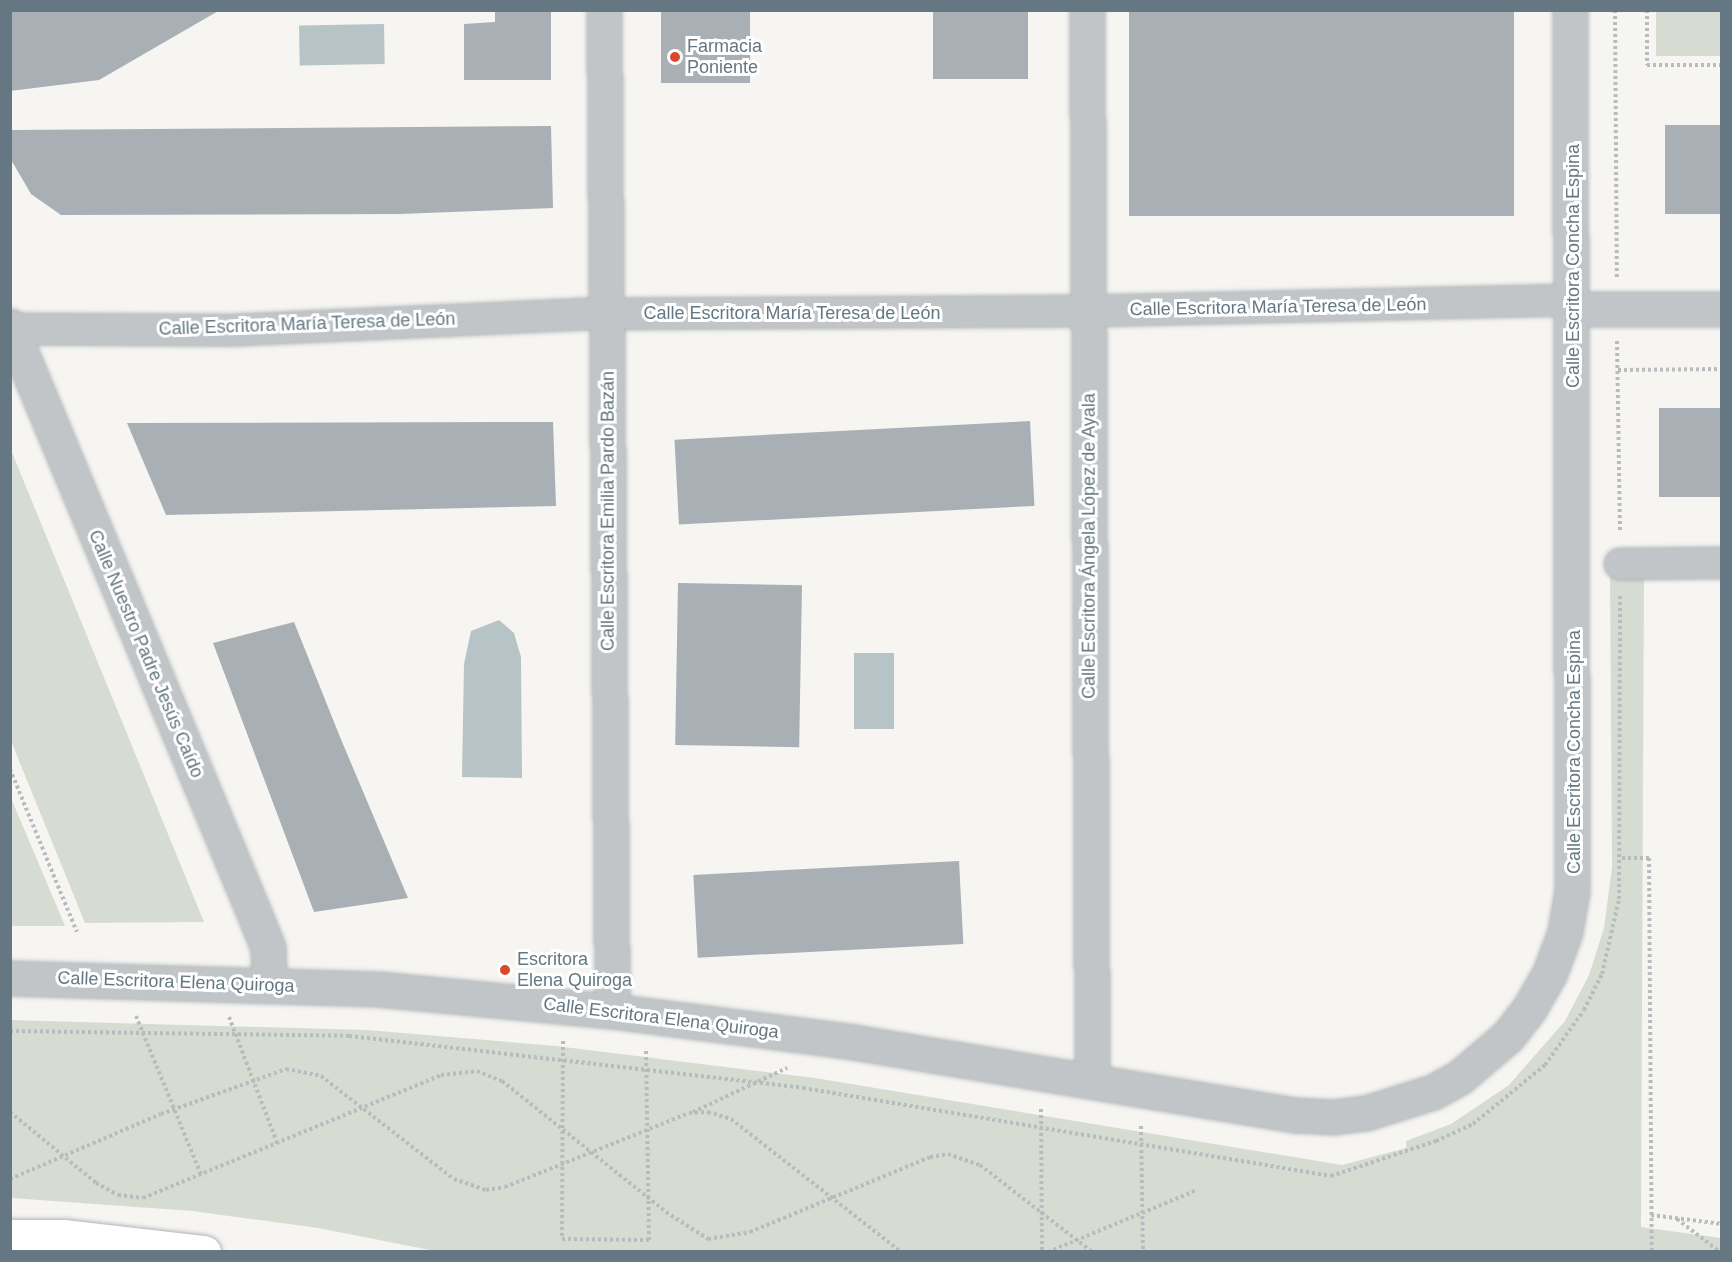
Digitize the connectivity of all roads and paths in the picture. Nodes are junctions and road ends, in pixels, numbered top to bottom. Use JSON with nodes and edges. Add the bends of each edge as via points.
{"nodes":[{"id":1,"x":604,"y":10,"type":"edge"},
{"id":2,"x":1087,"y":10,"type":"edge"},
{"id":3,"x":1570,"y":10,"type":"edge"},
{"id":4,"x":1647,"y":10,"type":"edge"},
{"id":5,"x":1722,"y":65,"type":"edge"},
{"id":6,"x":1573,"y":304,"type":"junction"},
{"id":7,"x":1722,"y":309,"type":"edge"},
{"id":8,"x":1088,"y":311,"type":"junction"},
{"id":9,"x":607,"y":314,"type":"junction"},
{"id":10,"x":11,"y":327,"type":"edge"},
{"id":11,"x":1618,"y":369,"type":"dead end"},
{"id":12,"x":1722,"y":369,"type":"edge"},
{"id":13,"x":1722,"y":563,"type":"edge"},
{"id":14,"x":1620,"y":564,"type":"dead end"},
{"id":15,"x":10,"y":770,"type":"edge"},
{"id":16,"x":1622,"y":858,"type":"dead end"},
{"id":17,"x":78,"y":932,"type":"dead end"},
{"id":18,"x":10,"y":978,"type":"edge"},
{"id":19,"x":269,"y":984,"type":"junction"},
{"id":20,"x":612,"y":1011,"type":"junction"},
{"id":21,"x":135,"y":1014,"type":"dead end"},
{"id":22,"x":229,"y":1016,"type":"dead end"},
{"id":23,"x":563,"y":1040,"type":"dead end"},
{"id":24,"x":646,"y":1050,"type":"dead end"},
{"id":25,"x":787,"y":1068,"type":"dead end"},
{"id":26,"x":252,"y":1079,"type":"junction"},
{"id":27,"x":1092,"y":1081,"type":"junction"},
{"id":28,"x":174,"y":1109,"type":"junction"},
{"id":29,"x":1041,"y":1109,"type":"dead end"},
{"id":30,"x":364,"y":1110,"type":"junction"},
{"id":31,"x":10,"y":1112,"type":"edge"},
{"id":32,"x":689,"y":1113,"type":"junction"},
{"id":33,"x":1141,"y":1126,"type":"dead end"},
{"id":34,"x":647,"y":1130,"type":"junction"},
{"id":35,"x":562,"y":1132,"type":"junction"},
{"id":36,"x":278,"y":1145,"type":"junction"},
{"id":37,"x":589,"y":1153,"type":"junction"},
{"id":38,"x":63,"y":1154,"type":"junction"},
{"id":39,"x":562,"y":1163,"type":"junction"},
{"id":40,"x":202,"y":1177,"type":"junction"},
{"id":41,"x":10,"y":1179,"type":"edge"},
{"id":42,"x":1197,"y":1190,"type":"dead end"},
{"id":43,"x":648,"y":1198,"type":"junction"},
{"id":44,"x":832,"y":1198,"type":"junction"},
{"id":45,"x":1142,"y":1213,"type":"junction"},
{"id":46,"x":1042,"y":1214,"type":"junction"},
{"id":47,"x":1651,"y":1215,"type":"junction"},
{"id":48,"x":1676,"y":1218,"type":"junction"},
{"id":49,"x":1722,"y":1224,"type":"edge"},
{"id":50,"x":10,"y":1236,"type":"edge"},
{"id":51,"x":1077,"y":1240,"type":"junction"},
{"id":52,"x":204,"y":1251,"type":"edge"},
{"id":53,"x":901,"y":1251,"type":"edge"},
{"id":54,"x":1042,"y":1251,"type":"edge"},
{"id":55,"x":1048,"y":1251,"type":"edge"},
{"id":56,"x":1092,"y":1251,"type":"edge"},
{"id":57,"x":1143,"y":1251,"type":"edge"},
{"id":58,"x":1652,"y":1251,"type":"edge"},
{"id":59,"x":1719,"y":1251,"type":"edge"}],
"edges":[{"from":1,"to":9,"type":"street","name":"Calle Escritora Emilia Pardo Bazán"},
{"from":2,"to":8,"type":"street","name":"Calle Escritora Ángela López de Ayala"},
{"from":3,"to":6,"type":"street","name":"Calle Escritora Concha Espina"},
{"from":4,"to":5,"type":"path","via":[[1647,65]]},
{"from":6,"to":7,"type":"street"},
{"from":6,"to":8,"type":"street","name":"Calle Escritora María Teresa de León"},
{"from":6,"to":27,"type":"street","name":"Calle Escritora Concha Espina","via":[[1572,891],[1566,932],[1549,975],[1529,1009],[1508,1036],[1460,1077],[1433,1092],[1366,1113],[1333,1117],[1296,1115]]},
{"from":8,"to":9,"type":"street","name":"Calle Escritora María Teresa de León"},
{"from":8,"to":27,"type":"street","name":"Calle Escritora Ángela López de Ayala"},
{"from":9,"to":10,"type":"street","name":"Calle Escritora María Teresa de León","via":[[236,330]]},
{"from":9,"to":20,"type":"street","name":"Calle Escritora Emilia Pardo Bazán"},
{"from":10,"to":19,"type":"street","name":"Calle Nuestro Padre Jesús Caído","via":[[268,948]]},
{"from":11,"to":12,"type":"path"},
{"from":13,"to":14,"type":"street"},
{"from":15,"to":17,"type":"path"},
{"from":16,"to":47,"type":"path","via":[[1649,858]]},
{"from":18,"to":19,"type":"street","name":"Calle Escritora Elena Quiroga"},
{"from":19,"to":20,"type":"street","name":"Calle Escritora Elena Quiroga","via":[[378,988]]},
{"from":20,"to":27,"type":"street","name":"Calle Escritora Elena Quiroga","via":[[853,1042]]},
{"from":21,"to":28,"type":"path"},
{"from":22,"to":26,"type":"path"},
{"from":23,"to":35,"type":"path"},
{"from":24,"to":34,"type":"path"},
{"from":25,"to":32,"type":"path"},
{"from":26,"to":28,"type":"path"},
{"from":26,"to":30,"type":"path","via":[[286,1070],[321,1076]]},
{"from":26,"to":36,"type":"path"},
{"from":28,"to":38,"type":"path"},
{"from":28,"to":40,"type":"path"},
{"from":29,"to":46,"type":"path"},
{"from":30,"to":35,"type":"path","via":[[441,1075],[477,1071],[502,1081]]},
{"from":30,"to":36,"type":"path"},
{"from":30,"to":39,"type":"path","via":[[468,1186],[486,1190],[505,1187]]},
{"from":31,"to":38,"type":"path"},
{"from":32,"to":34,"type":"path"},
{"from":32,"to":44,"type":"path","via":[[708,1112],[731,1119]]},
{"from":33,"to":45,"type":"path"},
{"from":34,"to":37,"type":"path"},
{"from":34,"to":43,"type":"path"},
{"from":35,"to":37,"type":"path"},
{"from":35,"to":39,"type":"path"},
{"from":36,"to":40,"type":"path"},
{"from":37,"to":39,"type":"path"},
{"from":37,"to":43,"type":"path"},
{"from":38,"to":40,"type":"path","via":[[96,1183],[118,1196],[143,1198]]},
{"from":38,"to":41,"type":"path"},
{"from":39,"to":43,"type":"path","via":[[562,1239],[649,1240]]},
{"from":42,"to":45,"type":"path"},
{"from":43,"to":44,"type":"path","via":[[708,1239],[750,1232]]},
{"from":44,"to":46,"type":"path","via":[[930,1157],[948,1154],[980,1165]]},
{"from":44,"to":53,"type":"path"},
{"from":45,"to":51,"type":"path"},
{"from":45,"to":57,"type":"path"},
{"from":46,"to":51,"type":"path"},
{"from":46,"to":54,"type":"path"},
{"from":47,"to":48,"type":"path"},
{"from":47,"to":58,"type":"path"},
{"from":48,"to":49,"type":"path"},
{"from":48,"to":59,"type":"path"},
{"from":50,"to":52,"type":"highway","via":[[63,1236]]},
{"from":51,"to":55,"type":"path"},
{"from":51,"to":56,"type":"path"}]}
